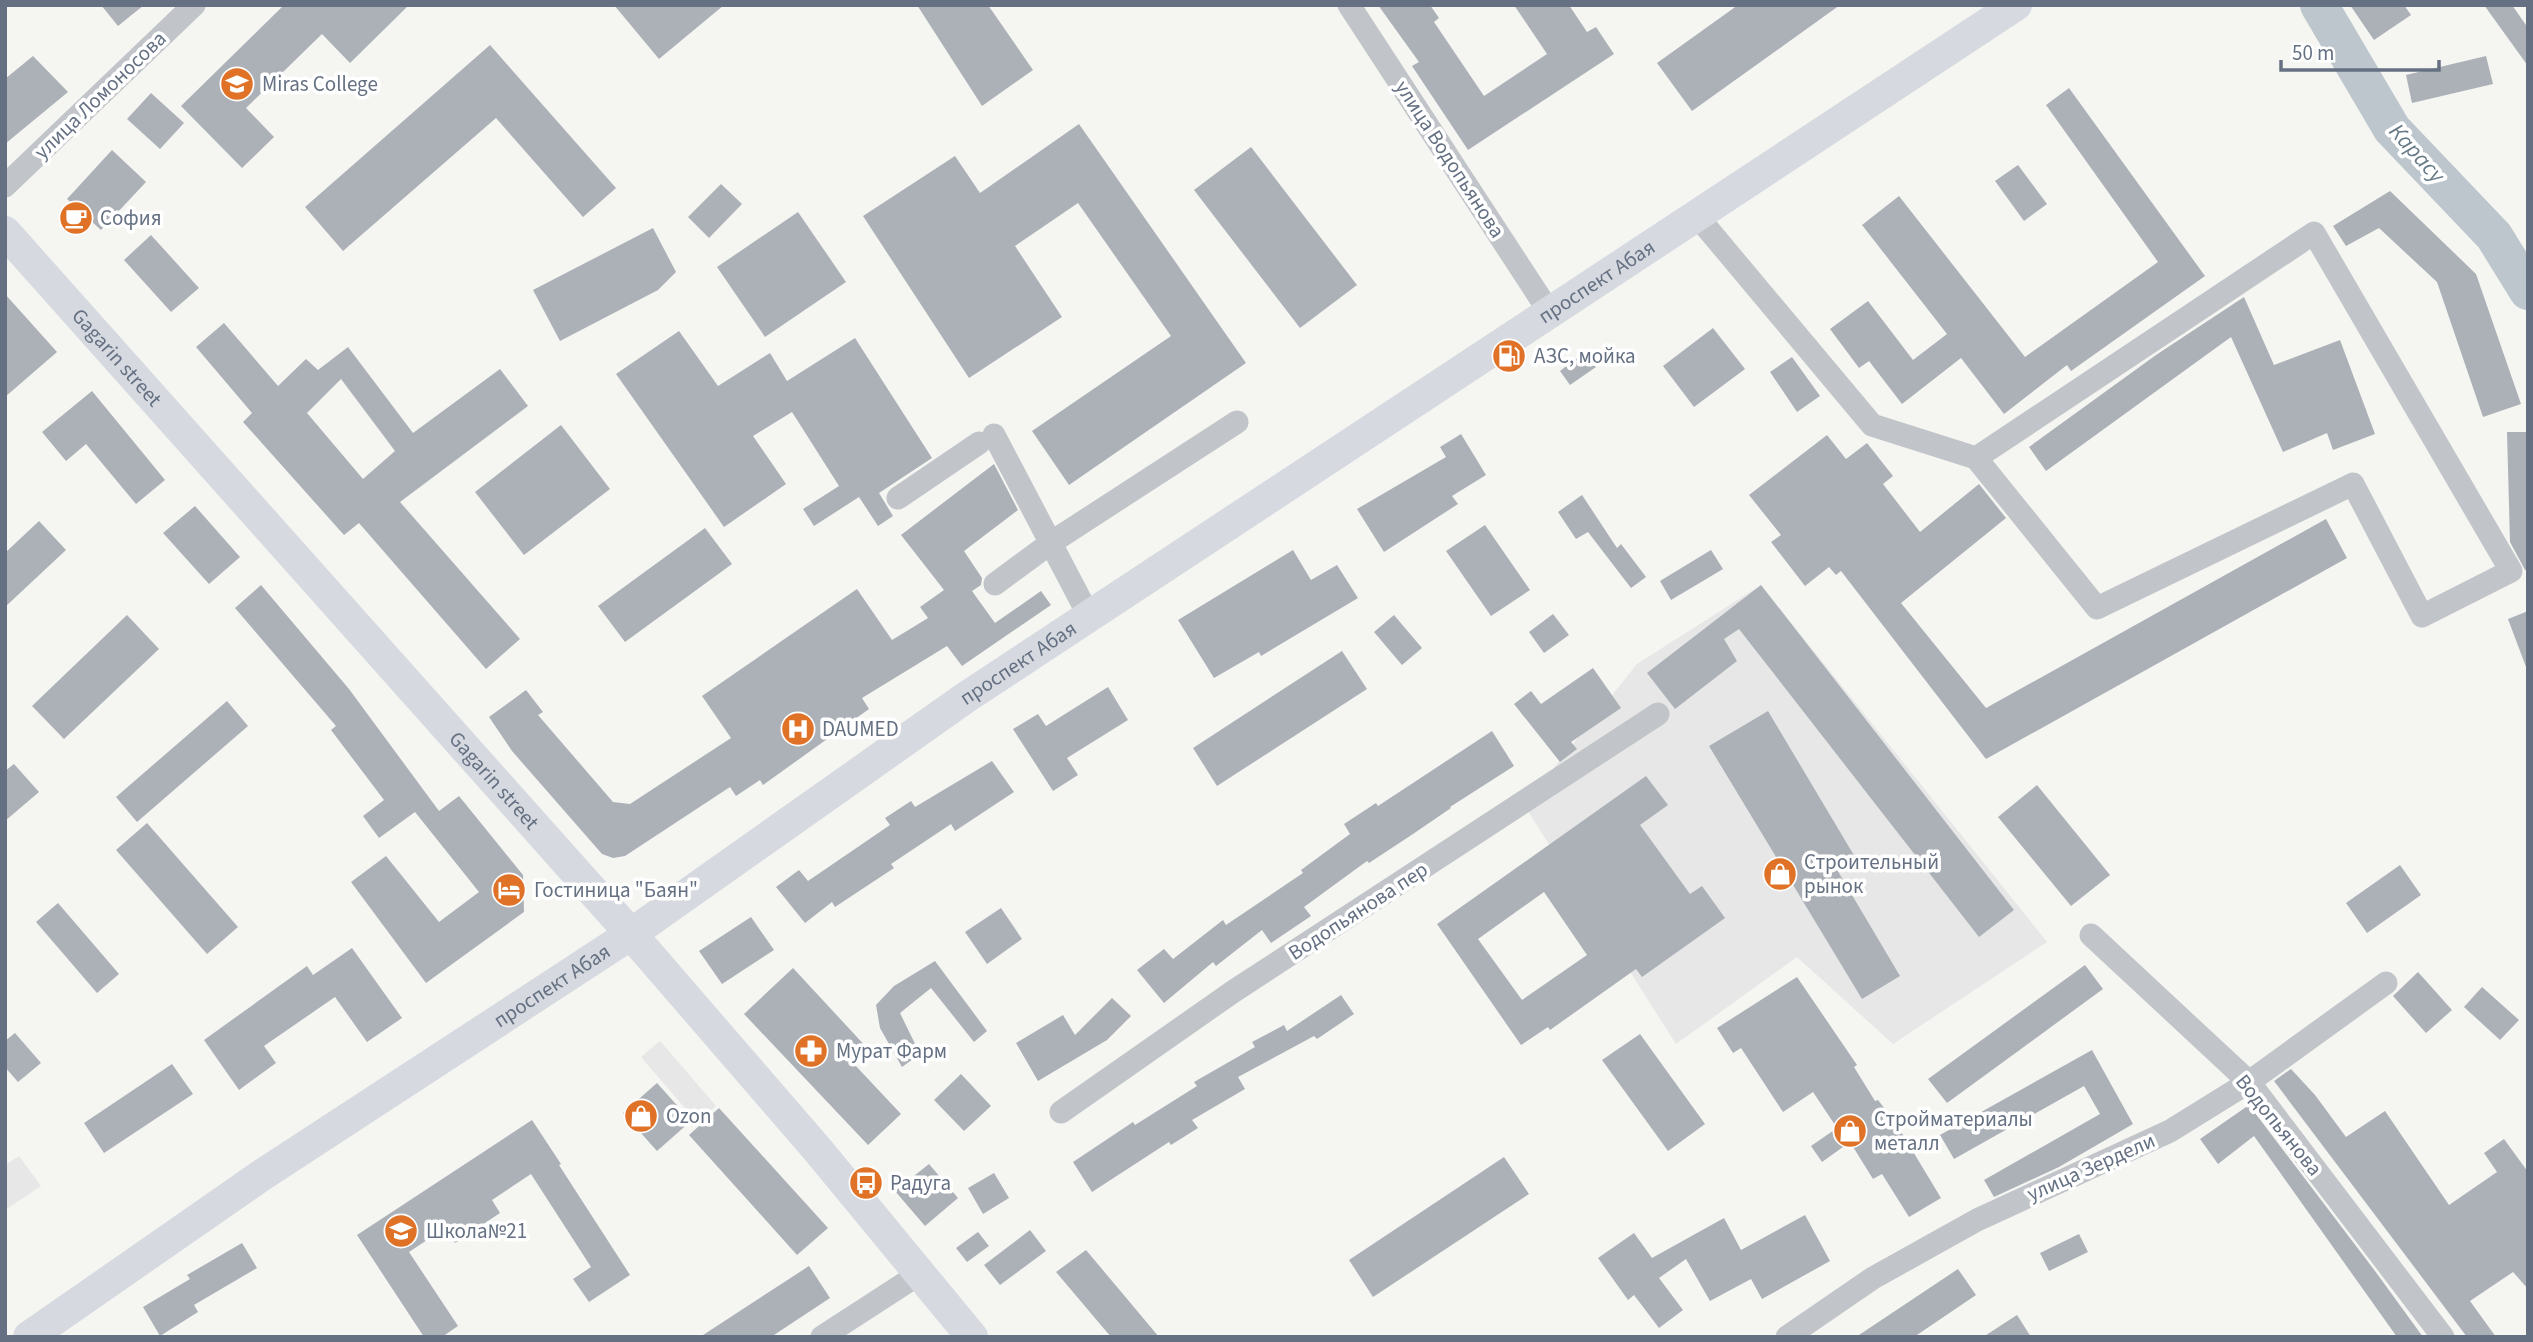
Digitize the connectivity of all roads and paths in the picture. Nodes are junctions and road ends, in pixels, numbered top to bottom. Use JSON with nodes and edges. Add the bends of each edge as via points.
{"nodes":[{"id":1,"x":194,"y":5,"type":"edge"},
{"id":2,"x":1349,"y":5,"type":"edge"},
{"id":3,"x":2015,"y":5,"type":"edge"},
{"id":4,"x":5,"y":186,"type":"edge"},
{"id":5,"x":1697,"y":216,"type":"junction"},
{"id":6,"x":5,"y":232,"type":"edge"},
{"id":7,"x":1550,"y":313,"type":"junction"},
{"id":8,"x":1237,"y":422,"type":"dead end"},
{"id":9,"x":1976,"y":458,"type":"junction"},
{"id":10,"x":898,"y":498,"type":"dead end"},
{"id":11,"x":1052,"y":542,"type":"junction"},
{"id":12,"x":995,"y":584,"type":"dead end"},
{"id":13,"x":1089,"y":616,"type":"junction"},
{"id":14,"x":1658,"y":714,"type":"dead end"},
{"id":15,"x":631,"y":934,"type":"junction"},
{"id":16,"x":2091,"y":935,"type":"dead end"},
{"id":17,"x":2386,"y":983,"type":"dead end"},
{"id":18,"x":2249,"y":1082,"type":"junction"},
{"id":19,"x":1061,"y":1112,"type":"dead end"},
{"id":20,"x":919,"y":1274,"type":"junction"},
{"id":21,"x":29,"y":1337,"type":"edge"},
{"id":22,"x":822,"y":1337,"type":"edge"},
{"id":23,"x":972,"y":1337,"type":"edge"},
{"id":24,"x":1787,"y":1337,"type":"edge"},
{"id":25,"x":2443,"y":1337,"type":"edge"}],
"edges":[{"from":1,"to":4,"type":"street","name":"улица Ломоносова"},
{"from":2,"to":7,"type":"street","name":"улица Водопьянова"},
{"from":3,"to":5,"type":"main road","name":"проспект Абая"},
{"from":5,"to":7,"type":"main road","name":"проспект Абая"},
{"from":5,"to":9,"type":"street","via":[[1872,425]]},
{"from":6,"to":15,"type":"main road","name":"Gagarin street"},
{"from":7,"to":13,"type":"main road","name":"проспект Абая"},
{"from":8,"to":11,"type":"street"},
{"from":9,"to":9,"type":"street","via":[[2097,608],[2353,484],[2422,616],[2511,571],[2314,233]]},
{"from":10,"to":11,"type":"street","via":[[986,439]]},
{"from":11,"to":12,"type":"street"},
{"from":11,"to":13,"type":"street"},
{"from":13,"to":15,"type":"main road","name":"проспект Абая"},
{"from":14,"to":19,"type":"street","name":"Водопьянова пер","via":[[1234,992]]},
{"from":15,"to":20,"type":"main road","name":"Gagarin street"},
{"from":15,"to":21,"type":"main road","name":"проспект Абая","via":[[262,1175]]},
{"from":16,"to":18,"type":"street","name":"Водопьянова"},
{"from":17,"to":18,"type":"street","name":"улица Зердели"},
{"from":18,"to":24,"type":"street","name":"улица Зердели","via":[[2170,1131],[1965,1226],[1873,1278]]},
{"from":18,"to":25,"type":"street","name":"Водопьянова"},
{"from":20,"to":22,"type":"street"},
{"from":20,"to":23,"type":"main road","name":"Gagarin street"}]}
